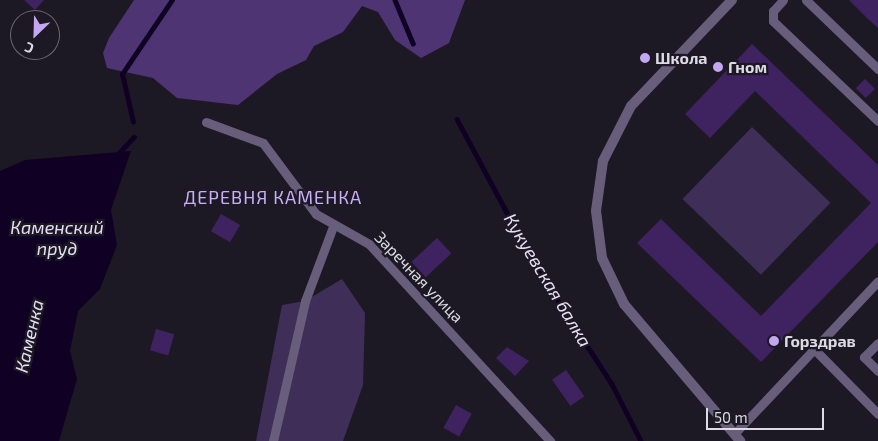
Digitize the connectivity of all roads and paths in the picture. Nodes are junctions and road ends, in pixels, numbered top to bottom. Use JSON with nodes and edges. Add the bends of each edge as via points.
{"nodes":[{"id":1,"x":732,"y":0,"type":"edge"},
{"id":2,"x":783,"y":0,"type":"edge"},
{"id":3,"x":806,"y":0,"type":"edge"},
{"id":4,"x":878,"y":69,"type":"edge"},
{"id":5,"x":878,"y":121,"type":"edge"},
{"id":6,"x":206,"y":122,"type":"dead end"},
{"id":7,"x":334,"y":224,"type":"junction"},
{"id":8,"x":878,"y":281,"type":"edge"},
{"id":9,"x":878,"y":343,"type":"edge"},
{"id":10,"x":814,"y":349,"type":"junction"},
{"id":11,"x":878,"y":371,"type":"edge"},
{"id":12,"x":878,"y":414,"type":"edge"},
{"id":13,"x":737,"y":438,"type":"edge"},
{"id":14,"x":273,"y":441,"type":"edge"},
{"id":15,"x":550,"y":441,"type":"edge"}],
"edges":[{"from":1,"to":13,"type":"street","via":[[631,106],[603,161],[596,211],[602,258],[624,304]]},
{"from":2,"to":5,"type":"lane","via":[[772,11],[773,20]]},
{"from":3,"to":4,"type":"lane"},
{"from":6,"to":7,"type":"lane","name":"Заречная улица","via":[[263,143],[316,214]]},
{"from":7,"to":14,"type":"lane","via":[[304,300]]},
{"from":7,"to":15,"type":"lane","name":"Заречная улица","via":[[369,244]]},
{"from":8,"to":10,"type":"lane"},
{"from":9,"to":11,"type":"lane","via":[[864,357]]},
{"from":10,"to":12,"type":"lane"},
{"from":10,"to":13,"type":"lane"}]}
